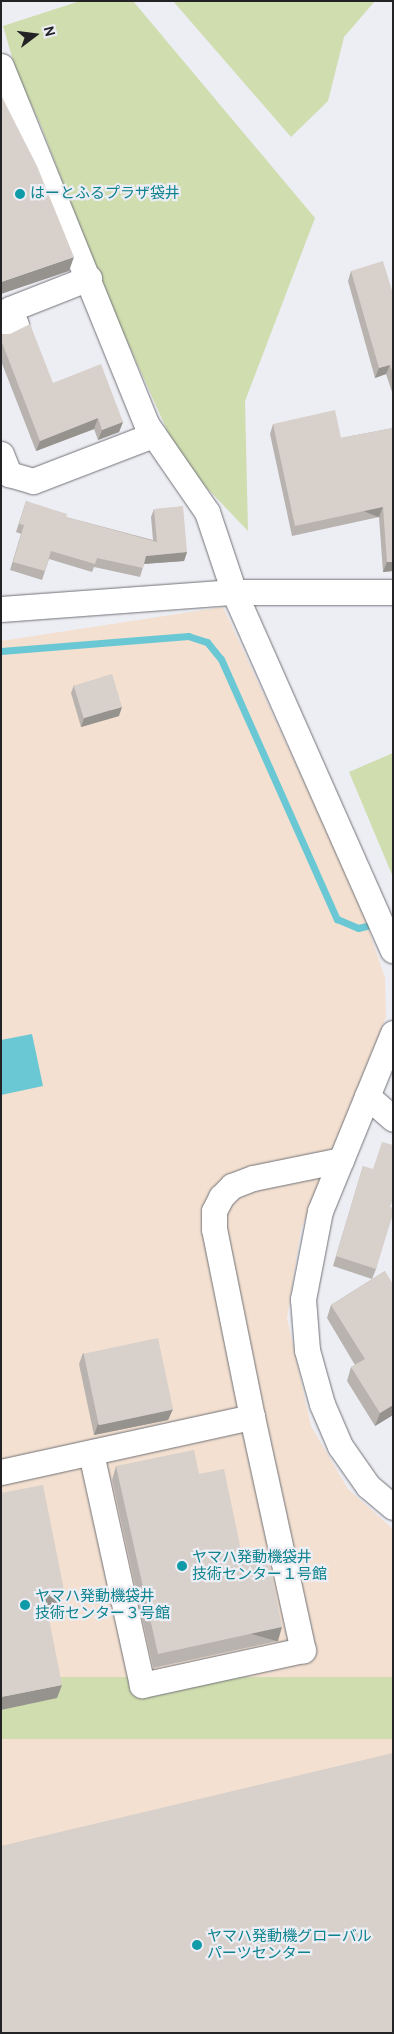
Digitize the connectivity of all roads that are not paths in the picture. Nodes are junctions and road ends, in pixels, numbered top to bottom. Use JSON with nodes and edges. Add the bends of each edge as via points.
{"nodes":[{"id":1,"x":1,"y":66,"type":"edge"},
{"id":2,"x":89,"y":278,"type":"junction"},
{"id":3,"x":4,"y":315,"type":"edge"},
{"id":4,"x":153,"y":435,"type":"junction"},
{"id":5,"x":3,"y":461,"type":"edge"},
{"id":6,"x":234,"y":592,"type":"junction"},
{"id":7,"x":393,"y":592,"type":"edge"},
{"id":8,"x":1,"y":608,"type":"edge"},
{"id":9,"x":393,"y":950,"type":"edge"},
{"id":10,"x":393,"y":1033,"type":"edge"},
{"id":11,"x":367,"y":1096,"type":"junction"},
{"id":12,"x":393,"y":1119,"type":"edge"},
{"id":13,"x":341,"y":1160,"type":"junction"},
{"id":14,"x":252,"y":1417,"type":"junction"},
{"id":15,"x":91,"y":1453,"type":"junction"},
{"id":16,"x":1,"y":1472,"type":"edge"},
{"id":17,"x":393,"y":1507,"type":"edge"}],
"edges":[{"from":1,"to":2,"type":"street"},
{"from":2,"to":3,"type":"street"},
{"from":2,"to":4,"type":"street"},
{"from":4,"to":5,"type":"street","via":[[32,481],[9,474]]},
{"from":4,"to":6,"type":"street","via":[[208,512]]},
{"from":6,"to":7,"type":"street"},
{"from":6,"to":8,"type":"street"},
{"from":6,"to":9,"type":"street"},
{"from":10,"to":11,"type":"street"},
{"from":11,"to":12,"type":"street"},
{"from":11,"to":13,"type":"street"},
{"from":13,"to":14,"type":"street","via":[[253,1178],[232,1186],[221,1196],[214,1211],[214,1229]]},
{"from":13,"to":17,"type":"street","via":[[320,1211],[310,1253],[303,1299],[307,1350],[322,1404],[340,1446],[368,1486]]},
{"from":14,"to":15,"type":"street"},
{"from":14,"to":15,"type":"street","via":[[303,1650],[142,1685]]},
{"from":15,"to":16,"type":"street"}]}
